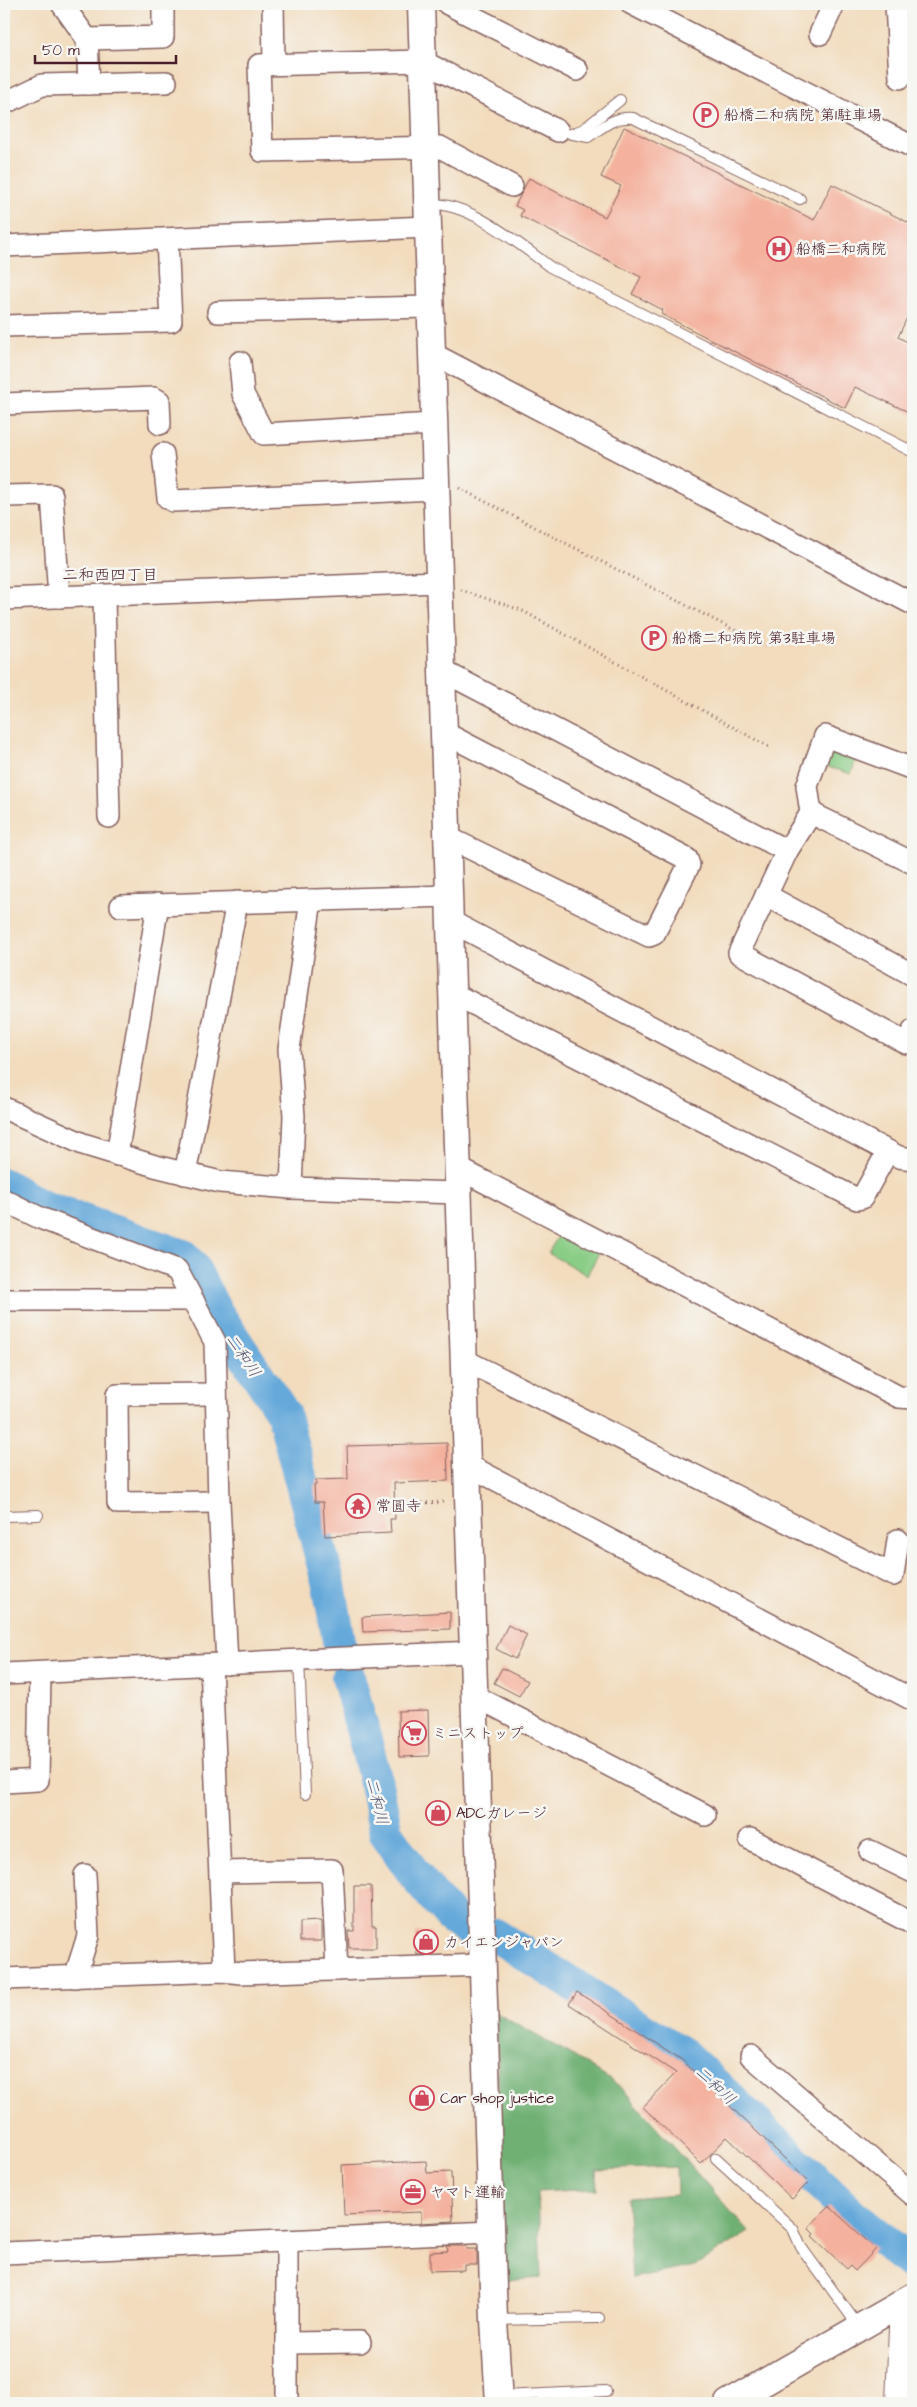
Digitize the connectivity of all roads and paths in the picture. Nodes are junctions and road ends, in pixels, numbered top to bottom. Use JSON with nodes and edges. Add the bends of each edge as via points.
{"nodes":[{"id":1,"x":62,"y":4,"type":"edge"},
{"id":2,"x":163,"y":4,"type":"edge"},
{"id":3,"x":273,"y":4,"type":"edge"},
{"id":4,"x":421,"y":4,"type":"edge"},
{"id":5,"x":448,"y":4,"type":"edge"},
{"id":6,"x":632,"y":4,"type":"edge"},
{"id":7,"x":834,"y":4,"type":"edge"},
{"id":8,"x":891,"y":7,"type":"edge"},
{"id":9,"x":820,"y":34,"type":"dead end"},
{"id":10,"x":87,"y":39,"type":"junction"},
{"id":11,"x":422,"y":61,"type":"junction"},
{"id":12,"x":274,"y":64,"type":"junction"},
{"id":13,"x":577,"y":70,"type":"dead end"},
{"id":14,"x":900,"y":78,"type":"dead end"},
{"id":15,"x":166,"y":82,"type":"dead end"},
{"id":16,"x":89,"y":84,"type":"junction"},
{"id":17,"x":620,"y":100,"type":"dead end"},
{"id":18,"x":9,"y":101,"type":"dead end"},
{"id":19,"x":565,"y":133,"type":"junction"},
{"id":20,"x":424,"y":147,"type":"junction"},
{"id":21,"x":913,"y":147,"type":"edge"},
{"id":22,"x":512,"y":186,"type":"dead end"},
{"id":23,"x":800,"y":200,"type":"dead end"},
{"id":24,"x":426,"y":216,"type":"junction"},
{"id":25,"x":167,"y":239,"type":"junction"},
{"id":26,"x":4,"y":246,"type":"edge"},
{"id":27,"x":429,"y":306,"type":"junction"},
{"id":28,"x":218,"y":312,"type":"dead end"},
{"id":29,"x":4,"y":326,"type":"edge"},
{"id":30,"x":431,"y":353,"type":"junction"},
{"id":31,"x":240,"y":362,"type":"dead end"},
{"id":32,"x":4,"y":404,"type":"edge"},
{"id":33,"x":160,"y":424,"type":"dead end"},
{"id":34,"x":433,"y":424,"type":"junction"},
{"id":35,"x":913,"y":452,"type":"edge"},
{"id":36,"x":164,"y":454,"type":"dead end"},
{"id":37,"x":435,"y":483,"type":"junction"},
{"id":38,"x":4,"y":496,"type":"edge"},
{"id":39,"x":438,"y":583,"type":"junction"},
{"id":40,"x":104,"y":596,"type":"junction"},
{"id":41,"x":59,"y":597,"type":"junction"},
{"id":42,"x":4,"y":599,"type":"edge"},
{"id":43,"x":913,"y":604,"type":"edge"},
{"id":44,"x":767,"y":647,"type":"dead end"},
{"id":45,"x":441,"y":670,"type":"junction"},
{"id":46,"x":443,"y":732,"type":"junction"},
{"id":47,"x":769,"y":747,"type":"dead end"},
{"id":48,"x":913,"y":770,"type":"edge"},
{"id":49,"x":811,"y":813,"type":"junction"},
{"id":50,"x":109,"y":817,"type":"dead end"},
{"id":51,"x":447,"y":837,"type":"junction"},
{"id":52,"x":786,"y":851,"type":"junction"},
{"id":53,"x":913,"y":863,"type":"edge"},
{"id":54,"x":766,"y":895,"type":"junction"},
{"id":55,"x":449,"y":896,"type":"junction"},
{"id":56,"x":311,"y":900,"type":"junction"},
{"id":57,"x":237,"y":902,"type":"junction"},
{"id":58,"x":158,"y":904,"type":"junction"},
{"id":59,"x":121,"y":906,"type":"dead end"},
{"id":60,"x":450,"y":921,"type":"junction"},
{"id":61,"x":913,"y":975,"type":"edge"},
{"id":62,"x":452,"y":993,"type":"junction"},
{"id":63,"x":913,"y":1031,"type":"edge"},
{"id":64,"x":4,"y":1108,"type":"edge"},
{"id":65,"x":888,"y":1152,"type":"junction"},
{"id":66,"x":116,"y":1155,"type":"junction"},
{"id":67,"x":913,"y":1159,"type":"edge"},
{"id":68,"x":185,"y":1174,"type":"junction"},
{"id":69,"x":458,"y":1180,"type":"junction"},
{"id":70,"x":291,"y":1188,"type":"junction"},
{"id":71,"x":4,"y":1200,"type":"edge"},
{"id":72,"x":4,"y":1300,"type":"edge"},
{"id":73,"x":194,"y":1300,"type":"junction"},
{"id":74,"x":464,"y":1360,"type":"junction"},
{"id":75,"x":216,"y":1394,"type":"junction"},
{"id":76,"x":913,"y":1398,"type":"edge"},
{"id":77,"x":468,"y":1465,"type":"junction"},
{"id":78,"x":219,"y":1502,"type":"junction"},
{"id":79,"x":443,"y":1502,"type":"dead end"},
{"id":80,"x":397,"y":1504,"type":"dead end"},
{"id":81,"x":38,"y":1515,"type":"dead end"},
{"id":82,"x":4,"y":1516,"type":"edge"},
{"id":83,"x":898,"y":1540,"type":"dead end"},
{"id":84,"x":474,"y":1652,"type":"junction"},
{"id":85,"x":300,"y":1660,"type":"junction"},
{"id":86,"x":219,"y":1665,"type":"junction"},
{"id":87,"x":40,"y":1673,"type":"junction"},
{"id":88,"x":4,"y":1674,"type":"edge"},
{"id":89,"x":475,"y":1696,"type":"junction"},
{"id":90,"x":913,"y":1700,"type":"edge"},
{"id":91,"x":4,"y":1782,"type":"edge"},
{"id":92,"x":305,"y":1794,"type":"dead end"},
{"id":93,"x":705,"y":1815,"type":"dead end"},
{"id":94,"x":750,"y":1839,"type":"dead end"},
{"id":95,"x":870,"y":1851,"type":"dead end"},
{"id":96,"x":221,"y":1872,"type":"junction"},
{"id":97,"x":913,"y":1872,"type":"edge"},
{"id":98,"x":86,"y":1874,"type":"dead end"},
{"id":99,"x":913,"y":1924,"type":"edge"},
{"id":100,"x":484,"y":1965,"type":"junction"},
{"id":101,"x":337,"y":1970,"type":"junction"},
{"id":102,"x":224,"y":1971,"type":"junction"},
{"id":103,"x":75,"y":1976,"type":"junction"},
{"id":104,"x":4,"y":1979,"type":"edge"},
{"id":105,"x":751,"y":2056,"type":"dead end"},
{"id":106,"x":716,"y":2158,"type":"dead end"},
{"id":107,"x":913,"y":2195,"type":"edge"},
{"id":108,"x":492,"y":2232,"type":"junction"},
{"id":109,"x":287,"y":2242,"type":"junction"},
{"id":110,"x":4,"y":2253,"type":"edge"},
{"id":111,"x":909,"y":2300,"type":"edge"},
{"id":112,"x":599,"y":2318,"type":"dead end"},
{"id":113,"x":494,"y":2320,"type":"junction"},
{"id":114,"x":860,"y":2328,"type":"junction"},
{"id":115,"x":360,"y":2342,"type":"dead end"},
{"id":116,"x":287,"y":2343,"type":"junction"},
{"id":117,"x":606,"y":2391,"type":"dead end"},
{"id":118,"x":499,"y":2400,"type":"edge"},
{"id":119,"x":287,"y":2403,"type":"edge"},
{"id":120,"x":728,"y":2403,"type":"edge"},
{"id":121,"x":900,"y":2403,"type":"edge"}],
"edges":[{"from":1,"to":10,"type":"street"},
{"from":2,"to":10,"type":"street","via":[[163,37]]},
{"from":3,"to":12,"type":"street"},
{"from":4,"to":11,"type":"street"},
{"from":5,"to":13,"type":"street"},
{"from":6,"to":21,"type":"street"},
{"from":7,"to":9,"type":"street"},
{"from":8,"to":14,"type":"street"},
{"from":10,"to":16,"type":"street"},
{"from":11,"to":12,"type":"street"},
{"from":11,"to":19,"type":"street"},
{"from":11,"to":20,"type":"street"},
{"from":12,"to":20,"type":"street","via":[[259,65],[262,151]]},
{"from":15,"to":16,"type":"street"},
{"from":16,"to":18,"type":"street","via":[[42,85]]},
{"from":17,"to":19,"type":"lane","via":[[584,129]]},
{"from":19,"to":23,"type":"lane","via":[[588,138],[613,120],[633,118]]},
{"from":20,"to":22,"type":"street","via":[[440,147]]},
{"from":20,"to":24,"type":"street"},
{"from":24,"to":25,"type":"street"},
{"from":24,"to":27,"type":"street"},
{"from":24,"to":35,"type":"lane","via":[[440,203],[454,206],[514,240],[550,266]]},
{"from":25,"to":26,"type":"street"},
{"from":25,"to":29,"type":"street","via":[[171,321]]},
{"from":27,"to":28,"type":"street"},
{"from":27,"to":30,"type":"street"},
{"from":30,"to":34,"type":"street"},
{"from":30,"to":43,"type":"street"},
{"from":31,"to":34,"type":"street","via":[[243,394],[264,434]]},
{"from":32,"to":33,"type":"street","via":[[154,398],[159,401]]},
{"from":34,"to":37,"type":"street"},
{"from":36,"to":37,"type":"street","via":[[168,498],[173,501]]},
{"from":37,"to":39,"type":"street"},
{"from":37,"to":44,"type":"path"},
{"from":38,"to":41,"type":"street","via":[[52,495]]},
{"from":39,"to":40,"type":"street"},
{"from":39,"to":45,"type":"street"},
{"from":39,"to":47,"type":"path","via":[[521,610]]},
{"from":40,"to":41,"type":"street"},
{"from":40,"to":50,"type":"street"},
{"from":41,"to":42,"type":"street"},
{"from":45,"to":46,"type":"street"},
{"from":45,"to":52,"type":"street"},
{"from":46,"to":51,"type":"street"},
{"from":46,"to":51,"type":"street","via":[[687,859],[689,865],[654,934],[649,936]]},
{"from":48,"to":49,"type":"street","via":[[825,736],[807,786]]},
{"from":49,"to":52,"type":"street"},
{"from":49,"to":53,"type":"street"},
{"from":51,"to":55,"type":"street"},
{"from":52,"to":54,"type":"street"},
{"from":54,"to":61,"type":"street"},
{"from":54,"to":63,"type":"street","via":[[739,953],[906,1042]]},
{"from":55,"to":56,"type":"street"},
{"from":55,"to":60,"type":"street"},
{"from":56,"to":57,"type":"street"},
{"from":56,"to":70,"type":"street","via":[[290,1048],[294,1116]]},
{"from":57,"to":58,"type":"street"},
{"from":57,"to":68,"type":"street"},
{"from":58,"to":59,"type":"street"},
{"from":58,"to":66,"type":"street"},
{"from":60,"to":62,"type":"street"},
{"from":60,"to":65,"type":"street"},
{"from":62,"to":65,"type":"street","via":[[857,1199],[862,1198]]},
{"from":62,"to":69,"type":"street"},
{"from":64,"to":66,"type":"street","via":[[48,1130]]},
{"from":65,"to":67,"type":"street"},
{"from":66,"to":68,"type":"street"},
{"from":68,"to":70,"type":"street","via":[[220,1182]]},
{"from":69,"to":70,"type":"street"},
{"from":69,"to":74,"type":"street"},
{"from":69,"to":76,"type":"street","via":[[900,1397]]},
{"from":71,"to":73,"type":"street","via":[[40,1218],[177,1270]]},
{"from":72,"to":73,"type":"street"},
{"from":73,"to":75,"type":"street","via":[[215,1342]]},
{"from":74,"to":77,"type":"street"},
{"from":74,"to":83,"type":"street","via":[[893,1575]]},
{"from":75,"to":78,"type":"street"},
{"from":75,"to":78,"type":"street","via":[[117,1395],[118,1503]]},
{"from":77,"to":84,"type":"street"},
{"from":77,"to":90,"type":"street"},
{"from":78,"to":86,"type":"street"},
{"from":79,"to":80,"type":"path"},
{"from":81,"to":82,"type":"lane"},
{"from":84,"to":85,"type":"street"},
{"from":84,"to":89,"type":"street"},
{"from":85,"to":86,"type":"street"},
{"from":85,"to":92,"type":"lane"},
{"from":86,"to":87,"type":"street"},
{"from":86,"to":96,"type":"street"},
{"from":87,"to":88,"type":"street"},
{"from":87,"to":91,"type":"street","via":[[38,1780]]},
{"from":89,"to":93,"type":"street"},
{"from":89,"to":100,"type":"street"},
{"from":94,"to":99,"type":"street"},
{"from":95,"to":97,"type":"street"},
{"from":96,"to":101,"type":"street","via":[[332,1870]]},
{"from":96,"to":102,"type":"street"},
{"from":98,"to":103,"type":"street","via":[[88,1936]]},
{"from":100,"to":101,"type":"street"},
{"from":100,"to":108,"type":"street"},
{"from":101,"to":102,"type":"street"},
{"from":102,"to":103,"type":"street"},
{"from":103,"to":104,"type":"street"},
{"from":105,"to":107,"type":"street"},
{"from":106,"to":114,"type":"lane","via":[[793,2229],[801,2247]]},
{"from":108,"to":109,"type":"street"},
{"from":108,"to":113,"type":"street"},
{"from":109,"to":110,"type":"street"},
{"from":109,"to":116,"type":"street"},
{"from":111,"to":114,"type":"street"},
{"from":111,"to":121,"type":"main road"},
{"from":112,"to":113,"type":"lane"},
{"from":113,"to":118,"type":"street"},
{"from":114,"to":120,"type":"street"},
{"from":115,"to":116,"type":"street"},
{"from":116,"to":119,"type":"street"},
{"from":117,"to":118,"type":"lane"}]}
